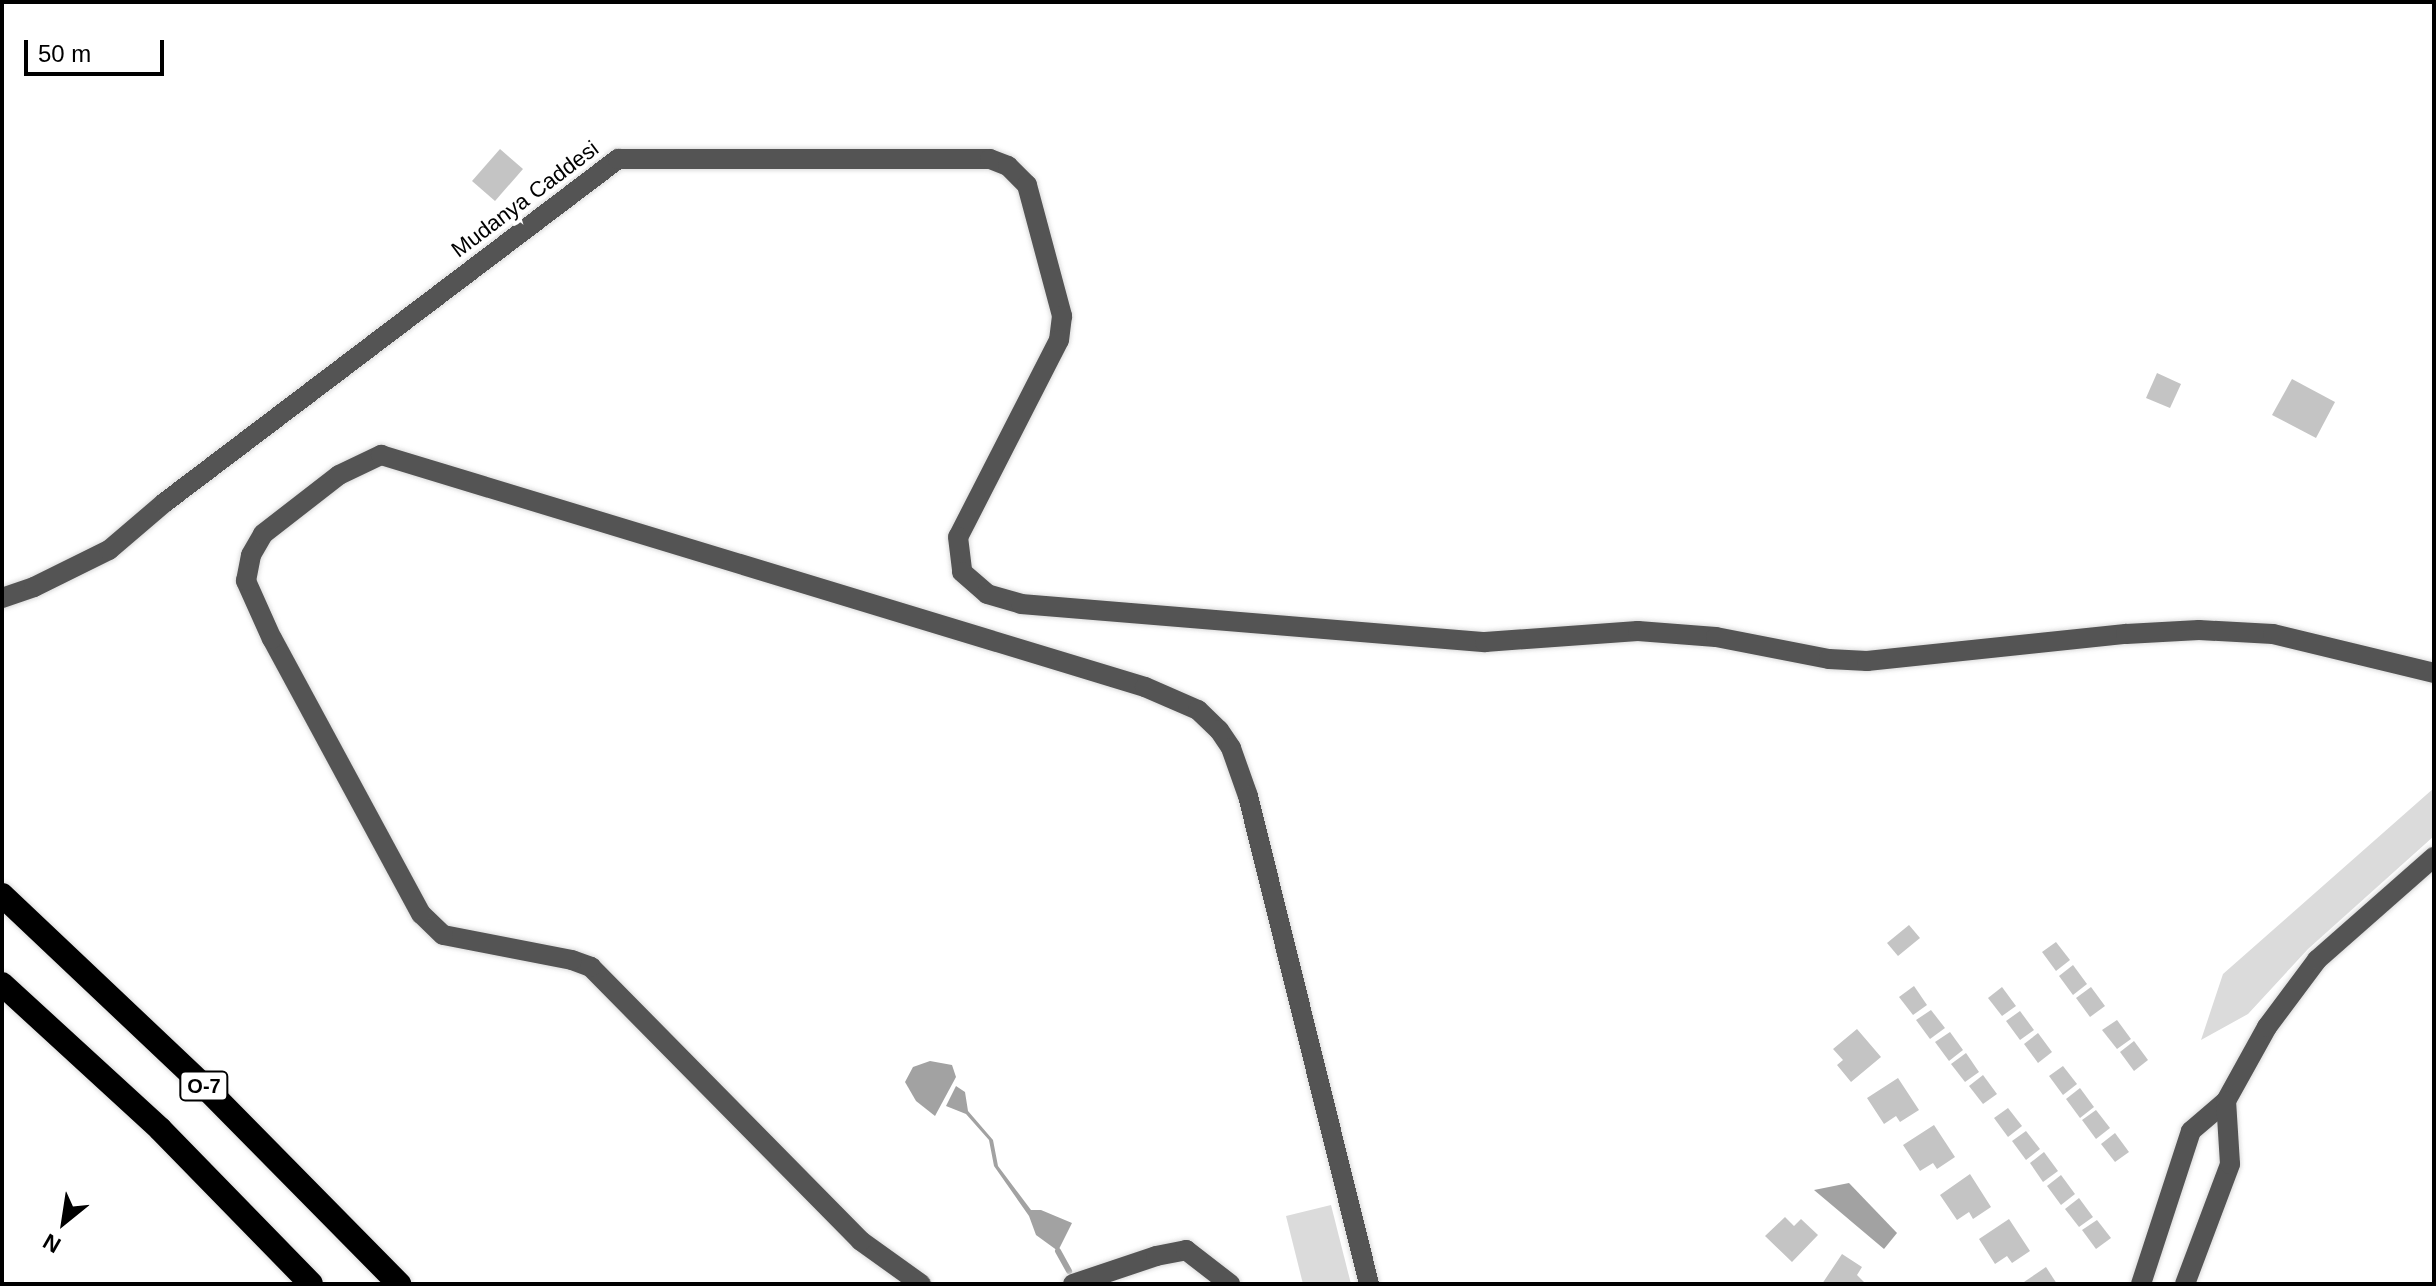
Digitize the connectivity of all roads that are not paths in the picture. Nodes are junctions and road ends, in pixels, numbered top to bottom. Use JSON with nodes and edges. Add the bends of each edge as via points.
{"nodes":[{"id":1,"x":2,"y":598,"type":"edge"},
{"id":2,"x":2434,"y":673,"type":"edge"},
{"id":3,"x":2434,"y":857,"type":"edge"},
{"id":4,"x":2,"y":895,"type":"edge"},
{"id":5,"x":2,"y":984,"type":"edge"},
{"id":6,"x":2226,"y":1101,"type":"junction"},
{"id":7,"x":311,"y":1284,"type":"edge"},
{"id":8,"x":399,"y":1284,"type":"edge"},
{"id":9,"x":921,"y":1284,"type":"edge"},
{"id":10,"x":1073,"y":1284,"type":"edge"},
{"id":11,"x":1230,"y":1284,"type":"edge"},
{"id":12,"x":1369,"y":1284,"type":"edge"},
{"id":13,"x":2141,"y":1284,"type":"edge"},
{"id":14,"x":2185,"y":1284,"type":"edge"}],
"edges":[{"from":1,"to":2,"type":"street","name":"Mudanya Caddesi","via":[[109,550],[618,159],[990,159],[1008,166],[1027,185],[1062,316],[1059,340],[958,537],[962,572],[987,594],[1021,604],[1485,642],[1638,631],[1716,637],[1867,661],[2126,634],[2258,633]]},
{"from":3,"to":6,"type":"street","via":[[2317,960],[2267,1027]]},
{"from":4,"to":8,"type":"highway","number":"O-7","via":[[202,1084]]},
{"from":5,"to":7,"type":"highway","number":"O-7","via":[[160,1129]]},
{"from":6,"to":13,"type":"street","via":[[2191,1131]]},
{"from":6,"to":14,"type":"street","via":[[2230,1164]]},
{"from":9,"to":12,"type":"street","via":[[861,1241],[591,967],[443,935],[421,914],[246,581],[251,555],[263,534],[339,475],[381,455],[1145,687],[1198,710],[1231,748],[1248,796]]},
{"from":10,"to":11,"type":"street","via":[[1186,1250]]}]}
